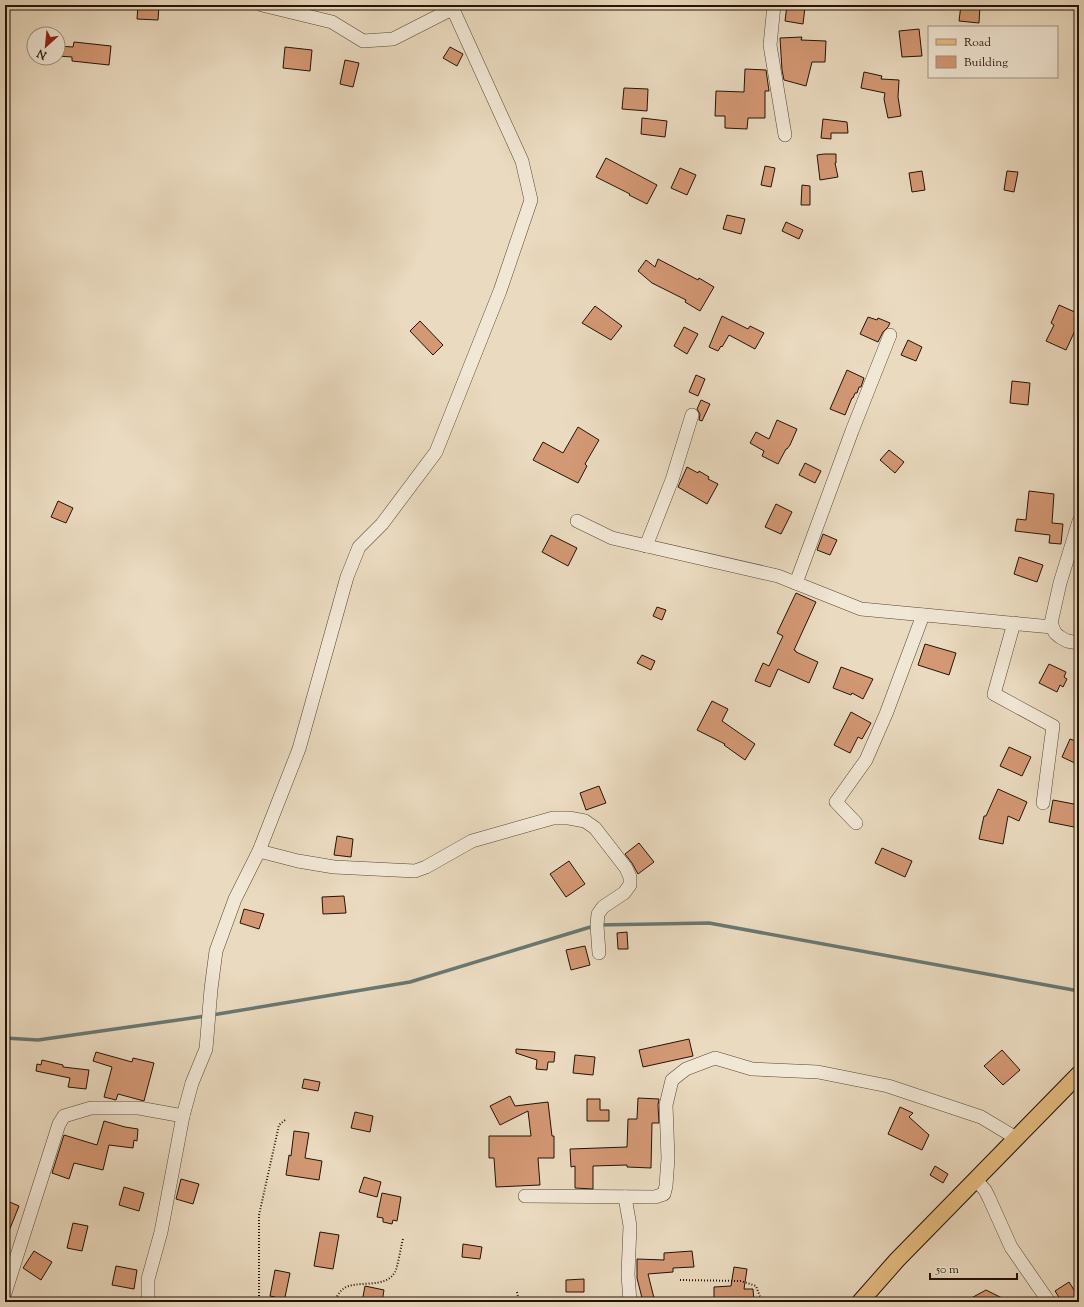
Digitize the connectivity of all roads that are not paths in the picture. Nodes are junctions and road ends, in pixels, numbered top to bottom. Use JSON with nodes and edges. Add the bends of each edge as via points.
{"nodes":[{"id":1,"x":262,"y":5,"type":"edge"},
{"id":2,"x":774,"y":5,"type":"edge"},
{"id":3,"x":451,"y":7,"type":"edge"},
{"id":4,"x":785,"y":135,"type":"dead end"},
{"id":5,"x":890,"y":335,"type":"dead end"},
{"id":6,"x":692,"y":415,"type":"dead end"},
{"id":7,"x":577,"y":521,"type":"dead end"},
{"id":8,"x":1079,"y":521,"type":"edge"},
{"id":9,"x":646,"y":546,"type":"junction"},
{"id":10,"x":796,"y":583,"type":"junction"},
{"id":11,"x":923,"y":615,"type":"junction"},
{"id":12,"x":1014,"y":623,"type":"junction"},
{"id":13,"x":1052,"y":627,"type":"junction"},
{"id":14,"x":1079,"y":643,"type":"edge"},
{"id":15,"x":1043,"y":803,"type":"dead end"},
{"id":16,"x":856,"y":823,"type":"dead end"},
{"id":17,"x":258,"y":851,"type":"junction"},
{"id":18,"x":599,"y":953,"type":"dead end"},
{"id":19,"x":1079,"y":1074,"type":"edge"},
{"id":20,"x":183,"y":1116,"type":"junction"},
{"id":21,"x":1016,"y":1138,"type":"junction"},
{"id":22,"x":975,"y":1179,"type":"junction"},
{"id":23,"x":525,"y":1196,"type":"dead end"},
{"id":24,"x":625,"y":1196,"type":"junction"},
{"id":25,"x":5,"y":1293,"type":"edge"},
{"id":26,"x":148,"y":1302,"type":"edge"},
{"id":27,"x":630,"y":1302,"type":"edge"},
{"id":28,"x":860,"y":1302,"type":"edge"},
{"id":29,"x":1049,"y":1302,"type":"edge"}],
"edges":[{"from":1,"to":3,"type":"street","via":[[332,22],[362,41],[393,39]]},
{"from":2,"to":4,"type":"street","via":[[770,45]]},
{"from":3,"to":17,"type":"street","via":[[522,161],[532,200],[500,291],[436,452],[382,524],[359,547],[347,577],[299,749]]},
{"from":5,"to":10,"type":"street"},
{"from":6,"to":9,"type":"street","via":[[672,480]]},
{"from":7,"to":9,"type":"street","via":[[612,538]]},
{"from":8,"to":13,"type":"street","via":[[1060,583]]},
{"from":9,"to":10,"type":"street","via":[[778,576]]},
{"from":10,"to":11,"type":"street","via":[[861,609]]},
{"from":11,"to":12,"type":"street"},
{"from":11,"to":16,"type":"street","via":[[866,760],[836,802]]},
{"from":12,"to":13,"type":"street"},
{"from":12,"to":15,"type":"street","via":[[994,694],[1053,726]]},
{"from":13,"to":14,"type":"street","via":[[1060,637]]},
{"from":17,"to":18,"type":"street","via":[[334,867],[415,871],[472,840],[553,818],[585,821],[595,828],[630,877],[630,886],[624,893],[598,914]]},
{"from":17,"to":20,"type":"street","via":[[235,899],[216,950],[206,1049]]},
{"from":19,"to":21,"type":"main road"},
{"from":20,"to":25,"type":"street","via":[[139,1108],[91,1108],[64,1116],[59,1124]]},
{"from":20,"to":26,"type":"street","via":[[161,1232],[148,1279]]},
{"from":21,"to":22,"type":"main road"},
{"from":21,"to":24,"type":"street","via":[[981,1117],[888,1086],[818,1072],[752,1069],[715,1058],[686,1069],[672,1080],[666,1105],[668,1158],[664,1194],[655,1197]]},
{"from":22,"to":28,"type":"main road"},
{"from":22,"to":29,"type":"street","via":[[985,1190],[1011,1247]]},
{"from":23,"to":24,"type":"street"},
{"from":24,"to":27,"type":"street","via":[[630,1226]]}]}
